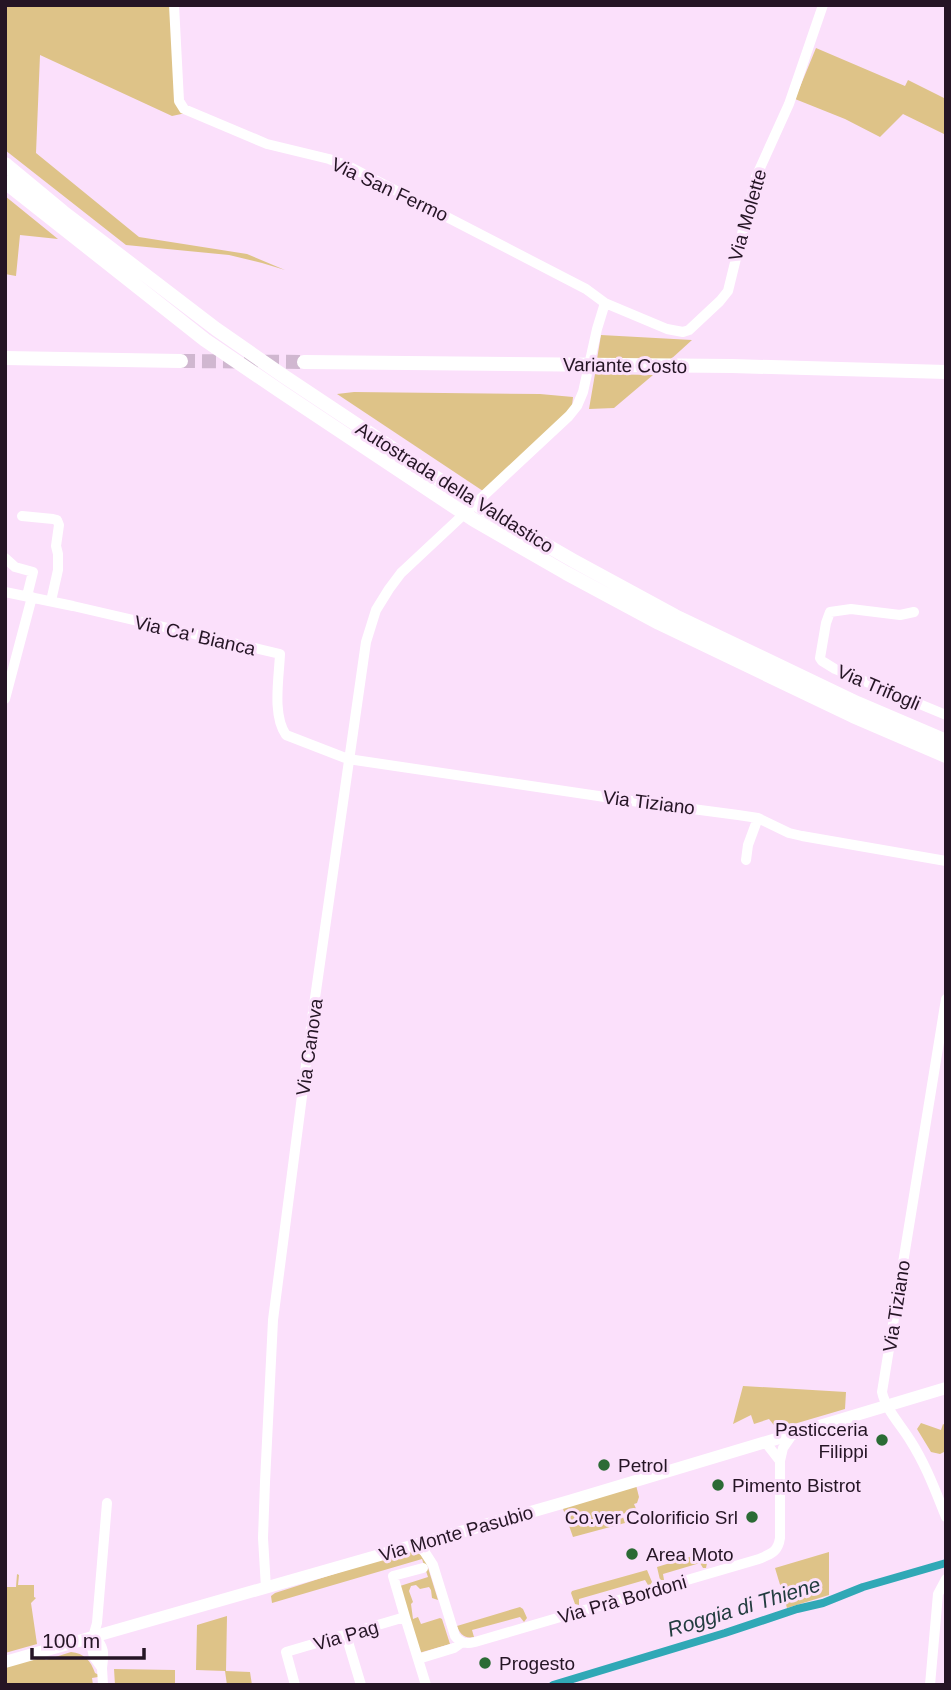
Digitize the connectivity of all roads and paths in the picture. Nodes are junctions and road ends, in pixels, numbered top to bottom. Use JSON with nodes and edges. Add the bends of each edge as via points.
{"nodes":[{"id":1,"x":174,"y":5,"type":"edge"},
{"id":2,"x":823,"y":5,"type":"edge"},
{"id":3,"x":5,"y":164,"type":"edge"},
{"id":4,"x":5,"y":182,"type":"edge"},
{"id":5,"x":605,"y":303,"type":"junction"},
{"id":6,"x":5,"y":358,"type":"edge"},
{"id":7,"x":181,"y":361,"type":"tunnel mouth"},
{"id":8,"x":304,"y":362,"type":"tunnel mouth"},
{"id":9,"x":946,"y":372,"type":"edge"},
{"id":10,"x":22,"y":516,"type":"dead end"},
{"id":11,"x":5,"y":558,"type":"edge"},
{"id":12,"x":5,"y":592,"type":"edge"},
{"id":13,"x":30,"y":596,"type":"junction"},
{"id":14,"x":51,"y":601,"type":"junction"},
{"id":15,"x":914,"y":612,"type":"dead end"},
{"id":16,"x":5,"y":699,"type":"edge"},
{"id":17,"x":946,"y":715,"type":"edge"},
{"id":18,"x":946,"y":741,"type":"edge"},
{"id":19,"x":946,"y":756,"type":"edge"},
{"id":20,"x":348,"y":759,"type":"junction"},
{"id":21,"x":758,"y":818,"type":"junction"},
{"id":22,"x":746,"y":860,"type":"dead end"},
{"id":23,"x":946,"y":861,"type":"edge"},
{"id":24,"x":946,"y":999,"type":"edge"},
{"id":25,"x":946,"y":1388,"type":"edge"},
{"id":26,"x":887,"y":1405,"type":"junction"},
{"id":27,"x":792,"y":1435,"type":"junction"},
{"id":28,"x":766,"y":1443,"type":"junction"},
{"id":29,"x":780,"y":1461,"type":"junction"},
{"id":30,"x":107,"y":1503,"type":"dead end"},
{"id":31,"x":946,"y":1517,"type":"edge"},
{"id":32,"x":437,"y":1537,"type":"junction"},
{"id":33,"x":414,"y":1544,"type":"junction"},
{"id":34,"x":428,"y":1566,"type":"junction"},
{"id":35,"x":946,"y":1579,"type":"edge"},
{"id":36,"x":266,"y":1588,"type":"junction"},
{"id":37,"x":405,"y":1617,"type":"junction"},
{"id":38,"x":117,"y":1630,"type":"junction"},
{"id":39,"x":346,"y":1635,"type":"junction"},
{"id":40,"x":93,"y":1636,"type":"junction"},
{"id":41,"x":71,"y":1643,"type":"junction"},
{"id":42,"x":461,"y":1643,"type":"junction"},
{"id":43,"x":104,"y":1650,"type":"junction"},
{"id":44,"x":94,"y":1656,"type":"junction"},
{"id":45,"x":418,"y":1660,"type":"junction"},
{"id":46,"x":5,"y":1662,"type":"edge"},
{"id":47,"x":102,"y":1668,"type":"junction"},
{"id":48,"x":103,"y":1685,"type":"edge"},
{"id":49,"x":295,"y":1685,"type":"edge"},
{"id":50,"x":361,"y":1685,"type":"edge"},
{"id":51,"x":426,"y":1685,"type":"edge"},
{"id":52,"x":930,"y":1685,"type":"edge"}],
"edges":[{"from":1,"to":5,"type":"street","name":"Via San Fermo","via":[[178,101],[184,109],[267,144],[348,166]]},
{"from":2,"to":5,"type":"street","name":"Via Molette","via":[[789,104],[756,177],[728,291],[683,332]]},
{"from":3,"to":18,"type":"highway","name":"Autostrada della Valdastico","via":[[216,329],[485,510],[675,616]]},
{"from":4,"to":19,"type":"highway","name":"Autostrada della Valdastico","via":[[205,340],[474,520],[659,623]]},
{"from":5,"to":20,"type":"street","name":"Via Canova","via":[[577,406],[537,449],[401,573],[376,610],[366,642]]},
{"from":6,"to":7,"type":"highway"},
{"from":8,"to":9,"type":"highway","name":"Variante Costo"},
{"from":10,"to":14,"type":"street","via":[[53,519],[59,525],[58,570]]},
{"from":11,"to":13,"type":"street","via":[[33,572]]},
{"from":12,"to":13,"type":"street","name":"Via Ca' Bianca"},
{"from":13,"to":14,"type":"street","name":"Via Ca' Bianca"},
{"from":13,"to":16,"type":"street"},
{"from":14,"to":20,"type":"street","name":"Via Ca' Bianca","via":[[280,654],[278,715],[284,732]]},
{"from":15,"to":17,"type":"street","name":"Via Trifogli","via":[[830,612],[820,658],[835,669]]},
{"from":20,"to":21,"type":"street","name":"Via Tiziano"},
{"from":20,"to":36,"type":"street","name":"Via Canova","via":[[273,1320],[263,1538]]},
{"from":21,"to":22,"type":"street"},
{"from":21,"to":23,"type":"street","name":"Via Tiziano","via":[[802,836]]},
{"from":24,"to":26,"type":"street","name":"Via Tiziano","via":[[882,1392]]},
{"from":25,"to":26,"type":"main road","name":"Via Monte Pasubio"},
{"from":26,"to":27,"type":"main road","name":"Via Monte Pasubio"},
{"from":26,"to":31,"type":"street","via":[[928,1472]]},
{"from":27,"to":28,"type":"main road","name":"Via Monte Pasubio"},
{"from":27,"to":29,"type":"street","name":"Via Prà Bordoni"},
{"from":28,"to":29,"type":"street"},
{"from":28,"to":32,"type":"main road","name":"Via Monte Pasubio"},
{"from":29,"to":42,"type":"street","name":"Via Prà Bordoni","via":[[780,1538],[774,1553]]},
{"from":30,"to":40,"type":"street"},
{"from":32,"to":33,"type":"main road","name":"Via Monte Pasubio"},
{"from":32,"to":34,"type":"street"},
{"from":33,"to":34,"type":"street","via":[[424,1551]]},
{"from":33,"to":36,"type":"main road","name":"Via Monte Pasubio"},
{"from":34,"to":37,"type":"street","name":"Via Pag","via":[[394,1576]]},
{"from":34,"to":42,"type":"street"},
{"from":35,"to":52,"type":"street","via":[[936,1604]]},
{"from":36,"to":38,"type":"main road","name":"Via Monte Pasubio"},
{"from":37,"to":39,"type":"street","name":"Via Pag"},
{"from":37,"to":45,"type":"street","name":"Via Pag"},
{"from":38,"to":40,"type":"main road","name":"Via Monte Pasubio"},
{"from":38,"to":43,"type":"street"},
{"from":39,"to":49,"type":"street","name":"Via Pag","via":[[286,1652]]},
{"from":39,"to":50,"type":"street"},
{"from":40,"to":41,"type":"main road","name":"Via Monte Pasubio"},
{"from":40,"to":43,"type":"street"},
{"from":40,"to":44,"type":"street"},
{"from":41,"to":44,"type":"street"},
{"from":41,"to":46,"type":"main road","name":"Via Monte Pasubio"},
{"from":42,"to":45,"type":"street"},
{"from":43,"to":47,"type":"street"},
{"from":44,"to":47,"type":"street"},
{"from":45,"to":51,"type":"street","name":"Via Pag"},
{"from":47,"to":48,"type":"street"}]}
